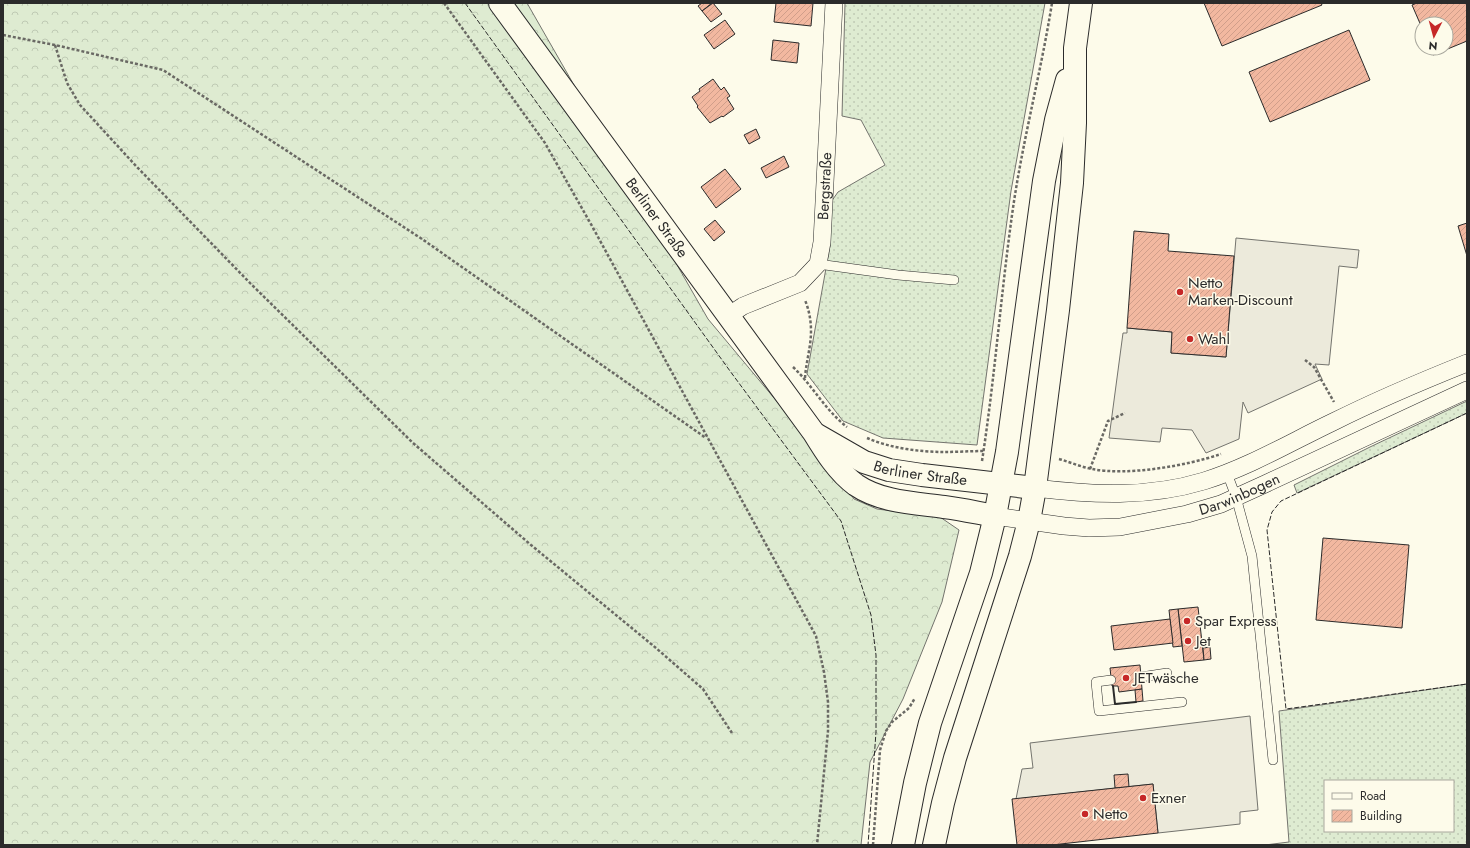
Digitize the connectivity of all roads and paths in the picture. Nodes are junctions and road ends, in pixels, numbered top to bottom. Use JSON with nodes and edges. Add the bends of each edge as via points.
{"nodes":[{"id":1,"x":444,"y":3,"type":"edge"},
{"id":2,"x":500,"y":3,"type":"edge"},
{"id":3,"x":834,"y":3,"type":"edge"},
{"id":4,"x":1052,"y":3,"type":"edge"},
{"id":5,"x":1081,"y":3,"type":"edge"},
{"id":6,"x":3,"y":35,"type":"edge"},
{"id":7,"x":55,"y":45,"type":"junction"},
{"id":8,"x":1075,"y":48,"type":"junction"},
{"id":9,"x":818,"y":264,"type":"junction"},
{"id":10,"x":954,"y":280,"type":"dead end"},
{"id":11,"x":800,"y":283,"type":"junction"},
{"id":12,"x":728,"y":316,"type":"junction"},
{"id":13,"x":1305,"y":360,"type":"dead end"},
{"id":14,"x":789,"y":363,"type":"dead end"},
{"id":15,"x":1467,"y":363,"type":"edge"},
{"id":16,"x":805,"y":378,"type":"junction"},
{"id":17,"x":1467,"y":390,"type":"edge"},
{"id":18,"x":1335,"y":404,"type":"dead end"},
{"id":19,"x":1125,"y":413,"type":"dead end"},
{"id":20,"x":851,"y":430,"type":"dead end"},
{"id":21,"x":814,"y":433,"type":"junction"},
{"id":22,"x":862,"y":436,"type":"dead end"},
{"id":23,"x":707,"y":439,"type":"junction"},
{"id":24,"x":984,"y":450,"type":"junction"},
{"id":25,"x":1007,"y":452,"type":"junction"},
{"id":26,"x":1227,"y":452,"type":"dead end"},
{"id":27,"x":1040,"y":457,"type":"junction"},
{"id":28,"x":1090,"y":469,"type":"junction"},
{"id":29,"x":1227,"y":472,"type":"junction"},
{"id":30,"x":978,"y":481,"type":"junction"},
{"id":31,"x":1001,"y":483,"type":"junction"},
{"id":32,"x":1035,"y":488,"type":"junction"},
{"id":33,"x":1236,"y":497,"type":"junction"},
{"id":34,"x":995,"y":516,"type":"junction"},
{"id":35,"x":1029,"y":521,"type":"junction"},
{"id":36,"x":1167,"y":673,"type":"dead end"},
{"id":37,"x":1141,"y":677,"type":"dead end"},
{"id":38,"x":1111,"y":680,"type":"dead end"},
{"id":39,"x":917,"y":692,"type":"dead end"},
{"id":40,"x":1182,"y":702,"type":"dead end"},
{"id":41,"x":732,"y":733,"type":"dead end"},
{"id":42,"x":1273,"y":760,"type":"dead end"},
{"id":43,"x":818,"y":845,"type":"edge"},
{"id":44,"x":874,"y":845,"type":"edge"},
{"id":45,"x":903,"y":845,"type":"edge"},
{"id":46,"x":934,"y":845,"type":"edge"}],
"edges":[{"from":1,"to":23,"type":"path","via":[[545,144]]},
{"from":2,"to":12,"type":"main road","name":"Berliner Straße"},
{"from":3,"to":9,"type":"street","name":"Bergstraße","via":[[822,242]]},
{"from":4,"to":24,"type":"path","via":[[1013,208]]},
{"from":5,"to":8,"type":"main road"},
{"from":6,"to":7,"type":"path"},
{"from":7,"to":23,"type":"path","via":[[163,70],[422,239]]},
{"from":7,"to":41,"type":"path","via":[[67,83],[80,105],[251,284],[413,443],[703,689]]},
{"from":8,"to":25,"type":"main road","via":[[1056,120],[1044,181]]},
{"from":8,"to":27,"type":"main road","via":[[1072,183]]},
{"from":9,"to":10,"type":"lane"},
{"from":9,"to":11,"type":"street"},
{"from":11,"to":12,"type":"street","via":[[743,306]]},
{"from":11,"to":16,"type":"path","via":[[810,312],[811,332]]},
{"from":12,"to":21,"type":"main road","name":"Berliner Straße"},
{"from":13,"to":18,"type":"path","via":[[1314,367]]},
{"from":14,"to":16,"type":"path"},
{"from":15,"to":29,"type":"street","name":"Darwinbogen"},
{"from":16,"to":20,"type":"path","via":[[824,405]]},
{"from":17,"to":33,"type":"street","name":"Darwinbogen"},
{"from":19,"to":28,"type":"path","via":[[1108,421]]},
{"from":21,"to":30,"type":"main road","name":"Berliner Straße","via":[[864,462],[889,470]]},
{"from":21,"to":34,"type":"main road","name":"Berliner Straße","via":[[830,458],[855,484],[870,493],[887,499]]},
{"from":22,"to":24,"type":"path","via":[[906,449],[943,452]]},
{"from":23,"to":43,"type":"path","via":[[816,636],[828,702],[828,731]]},
{"from":24,"to":25,"type":"path"},
{"from":24,"to":30,"type":"path"},
{"from":25,"to":31,"type":"main road"},
{"from":26,"to":28,"type":"path","via":[[1206,459],[1149,469]]},
{"from":27,"to":28,"type":"path","via":[[1069,461]]},
{"from":27,"to":32,"type":"main road"},
{"from":29,"to":32,"type":"street","name":"Darwinbogen","via":[[1203,481],[1141,493],[1108,494]]},
{"from":29,"to":33,"type":"lane"},
{"from":30,"to":31,"type":"main road","name":"Berliner Straße"},
{"from":31,"to":32,"type":"main road","name":"Berliner Straße"},
{"from":31,"to":34,"type":"main road"},
{"from":32,"to":35,"type":"main road"},
{"from":33,"to":35,"type":"street","name":"Darwinbogen","via":[[1187,514],[1120,526],[1064,526]]},
{"from":33,"to":42,"type":"lane","via":[[1252,556]]},
{"from":34,"to":35,"type":"street","name":"Darwinbogen"},
{"from":34,"to":45,"type":"main road","via":[[981,573],[930,723],[914,783]]},
{"from":35,"to":46,"type":"main road","via":[[1010,589],[955,758]]},
{"from":36,"to":37,"type":"lane"},
{"from":38,"to":40,"type":"lane","via":[[1096,682],[1099,711]]},
{"from":39,"to":44,"type":"path","via":[[909,708],[892,722],[886,731],[880,750]]}]}
